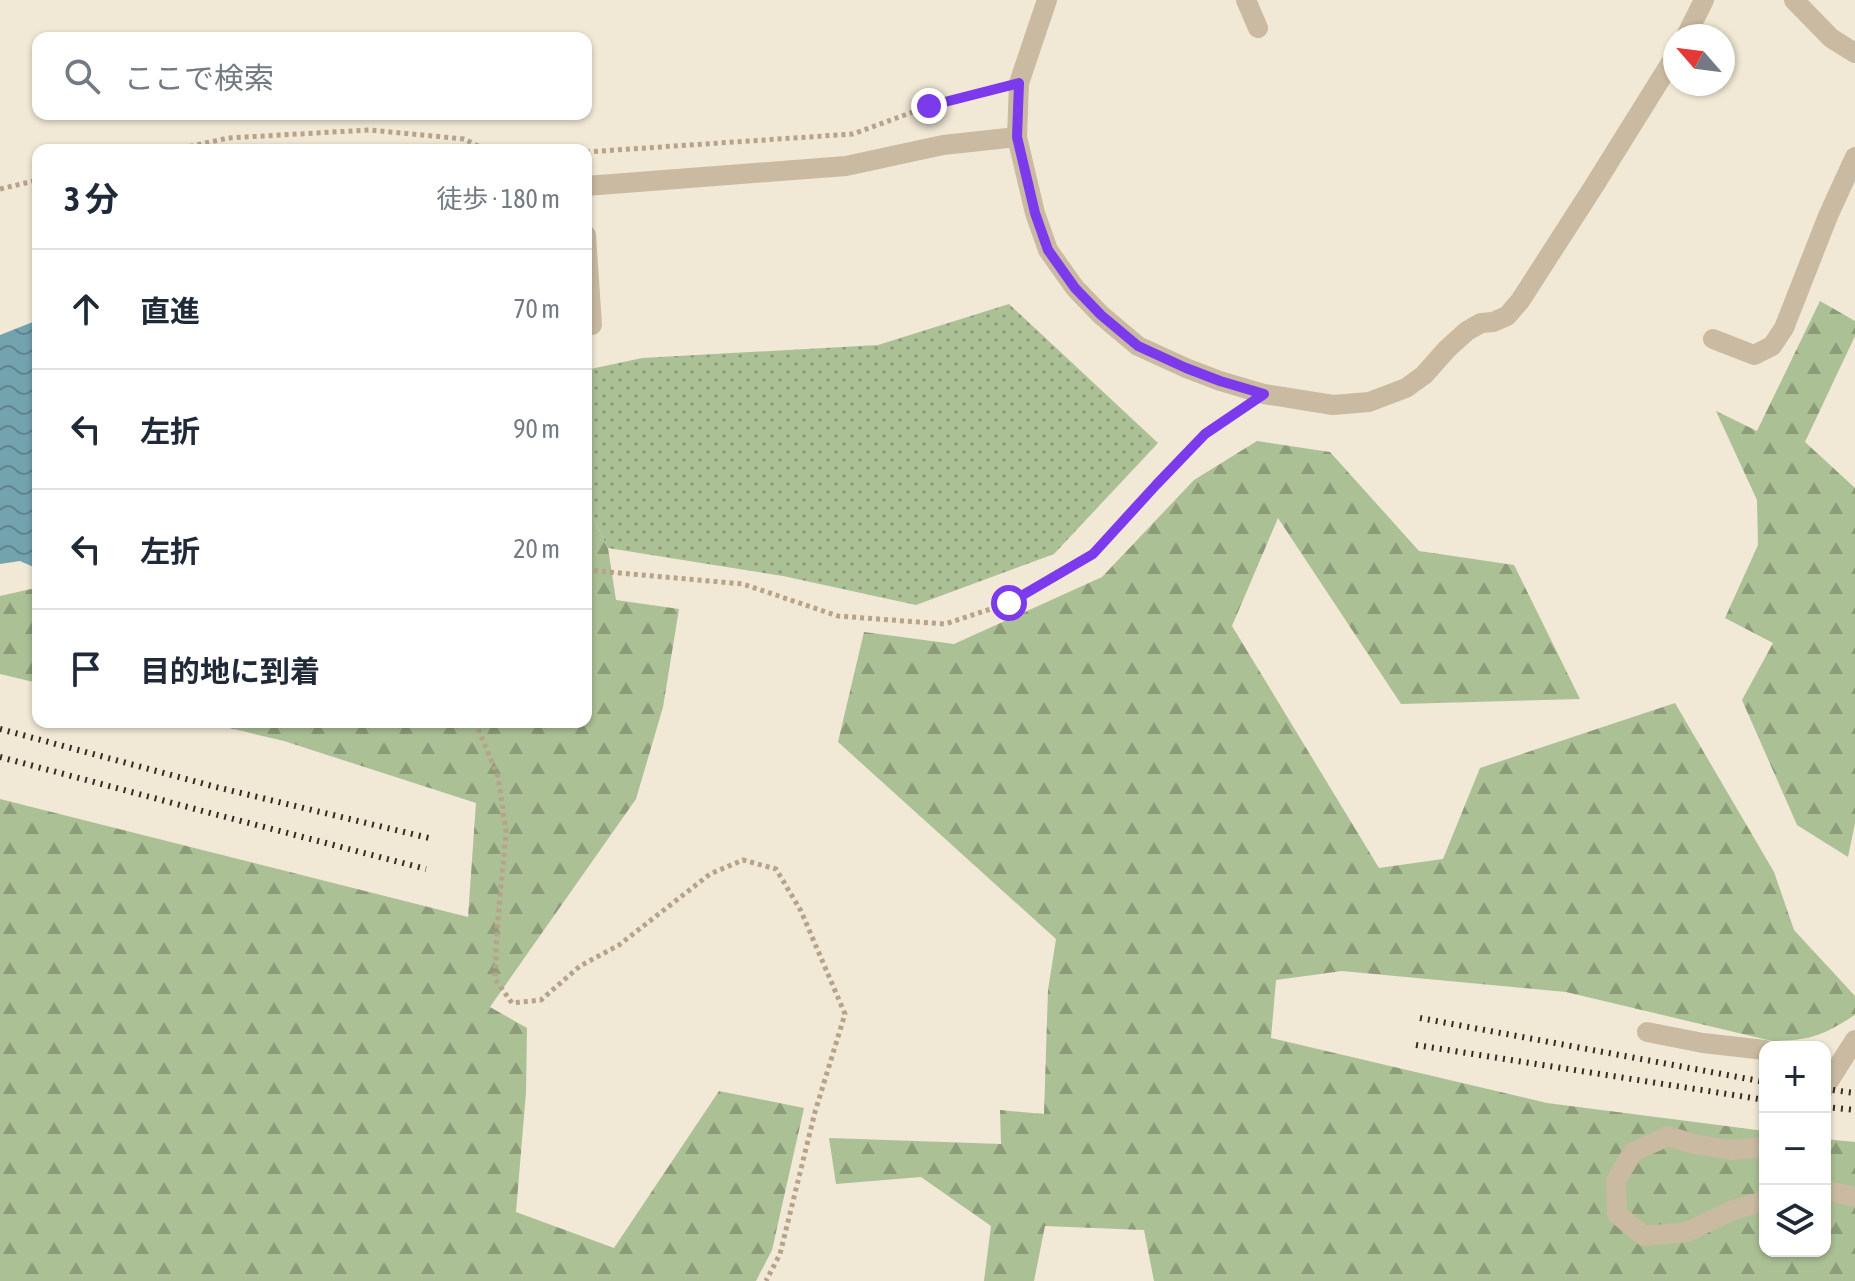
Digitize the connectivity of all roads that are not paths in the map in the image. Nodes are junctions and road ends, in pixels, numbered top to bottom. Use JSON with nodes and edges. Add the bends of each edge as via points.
{"nodes":[{"id":1,"x":1047,"y":0,"type":"edge"},
{"id":2,"x":1246,"y":0,"type":"edge"},
{"id":3,"x":1704,"y":0,"type":"edge"},
{"id":4,"x":1794,"y":0,"type":"edge"},
{"id":5,"x":1692,"y":24,"type":"edge"},
{"id":6,"x":1258,"y":28,"type":"dead end"},
{"id":7,"x":1855,"y":53,"type":"edge"},
{"id":8,"x":1663,"y":75,"type":"edge"},
{"id":9,"x":1017,"y":137,"type":"junction"},
{"id":10,"x":1855,"y":157,"type":"edge"},
{"id":11,"x":592,"y":186,"type":"edge"},
{"id":12,"x":1713,"y":339,"type":"dead end"},
{"id":13,"x":1647,"y":1032,"type":"dead end"},
{"id":14,"x":1850,"y":1046,"type":"edge"},
{"id":15,"x":1759,"y":1049,"type":"edge"},
{"id":16,"x":1831,"y":1053,"type":"edge"},
{"id":17,"x":1831,"y":1077,"type":"edge"},
{"id":18,"x":1759,"y":1148,"type":"edge"},
{"id":19,"x":1831,"y":1191,"type":"edge"},
{"id":20,"x":1855,"y":1197,"type":"edge"},
{"id":21,"x":1759,"y":1203,"type":"edge"}],
"edges":[{"from":1,"to":9,"type":"street","via":[[1019,83]]},
{"from":2,"to":6,"type":"street"},
{"from":3,"to":5,"type":"street"},
{"from":4,"to":7,"type":"street","via":[[1831,38]]},
{"from":8,"to":9,"type":"street","via":[[1507,316],[1467,331],[1424,375],[1369,402],[1333,405],[1264,394],[1138,346],[1083,297],[1048,250]]},
{"from":9,"to":11,"type":"street","via":[[943,145],[846,166]]},
{"from":10,"to":12,"type":"street","via":[[1772,346],[1754,355]]},
{"from":13,"to":15,"type":"street"},
{"from":14,"to":16,"type":"street"},
{"from":14,"to":17,"type":"street"},
{"from":18,"to":21,"type":"street","via":[[1731,1150],[1668,1136],[1633,1152],[1616,1180],[1617,1214],[1644,1236],[1687,1232]]},
{"from":19,"to":20,"type":"street"}]}
